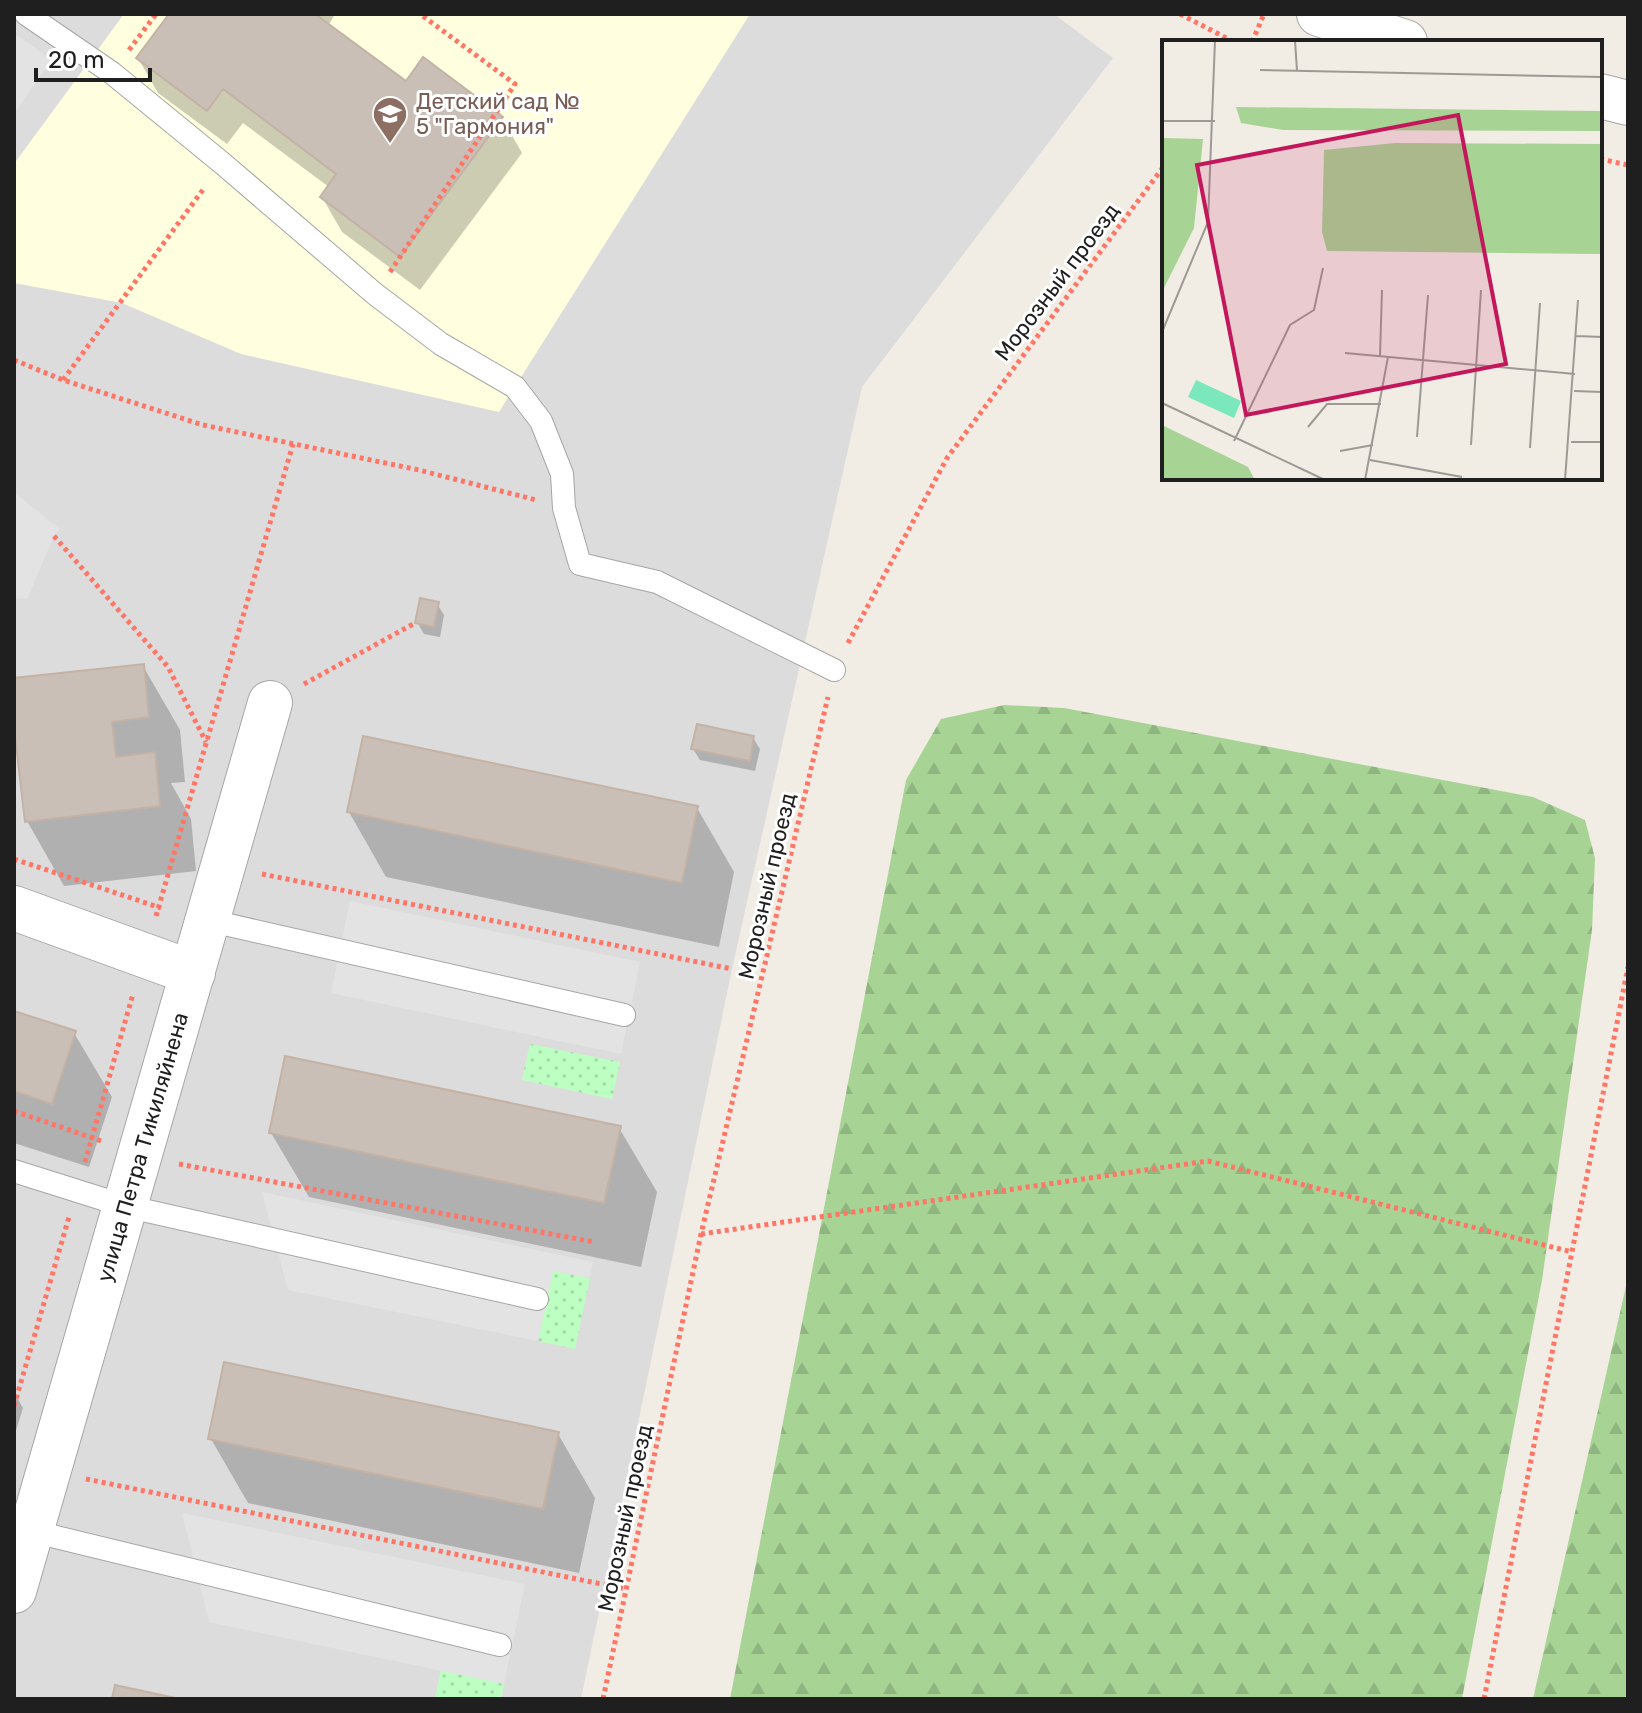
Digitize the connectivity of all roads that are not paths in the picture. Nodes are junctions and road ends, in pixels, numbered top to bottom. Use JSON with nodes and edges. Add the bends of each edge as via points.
{"nodes":[{"id":1,"x":26,"y":14,"type":"edge"},
{"id":2,"x":1319,"y":14,"type":"edge"},
{"id":3,"x":1399,"y":40,"type":"edge"},
{"id":4,"x":1602,"y":96,"type":"edge"},
{"id":5,"x":1628,"y":103,"type":"edge"},
{"id":6,"x":834,"y":670,"type":"road end"},
{"id":7,"x":270,"y":703,"type":"road end"},
{"id":8,"x":14,"y":908,"type":"edge"},
{"id":9,"x":207,"y":920,"type":"junction"},
{"id":10,"x":193,"y":973,"type":"junction"},
{"id":11,"x":624,"y":1015,"type":"dead end"},
{"id":12,"x":14,"y":1171,"type":"edge"},
{"id":13,"x":125,"y":1206,"type":"junction"},
{"id":14,"x":537,"y":1299,"type":"dead end"},
{"id":15,"x":23,"y":1529,"type":"edge"},
{"id":16,"x":14,"y":1591,"type":"edge"},
{"id":17,"x":500,"y":1645,"type":"dead end"}],
"edges":[{"from":1,"to":6,"type":"lane","via":[[112,73],[375,294],[441,344],[515,387],[541,421],[562,474],[564,508],[580,564],[657,582]]},
{"from":2,"to":3,"type":"street"},
{"from":4,"to":5,"type":"street"},
{"from":7,"to":9,"type":"street","name":"улица Петра Тикиляйнена"},
{"from":8,"to":10,"type":"street"},
{"from":9,"to":10,"type":"street","name":"улица Петра Тикиляйнена"},
{"from":9,"to":11,"type":"lane"},
{"from":10,"to":13,"type":"street","name":"улица Петра Тикиляйнена"},
{"from":12,"to":13,"type":"lane"},
{"from":13,"to":14,"type":"lane"},
{"from":13,"to":15,"type":"street","name":"улица Петра Тикиляйнена","via":[[48,1471]]},
{"from":15,"to":16,"type":"street","name":"улица Петра Тикиляйнена"},
{"from":15,"to":17,"type":"lane"}]}
